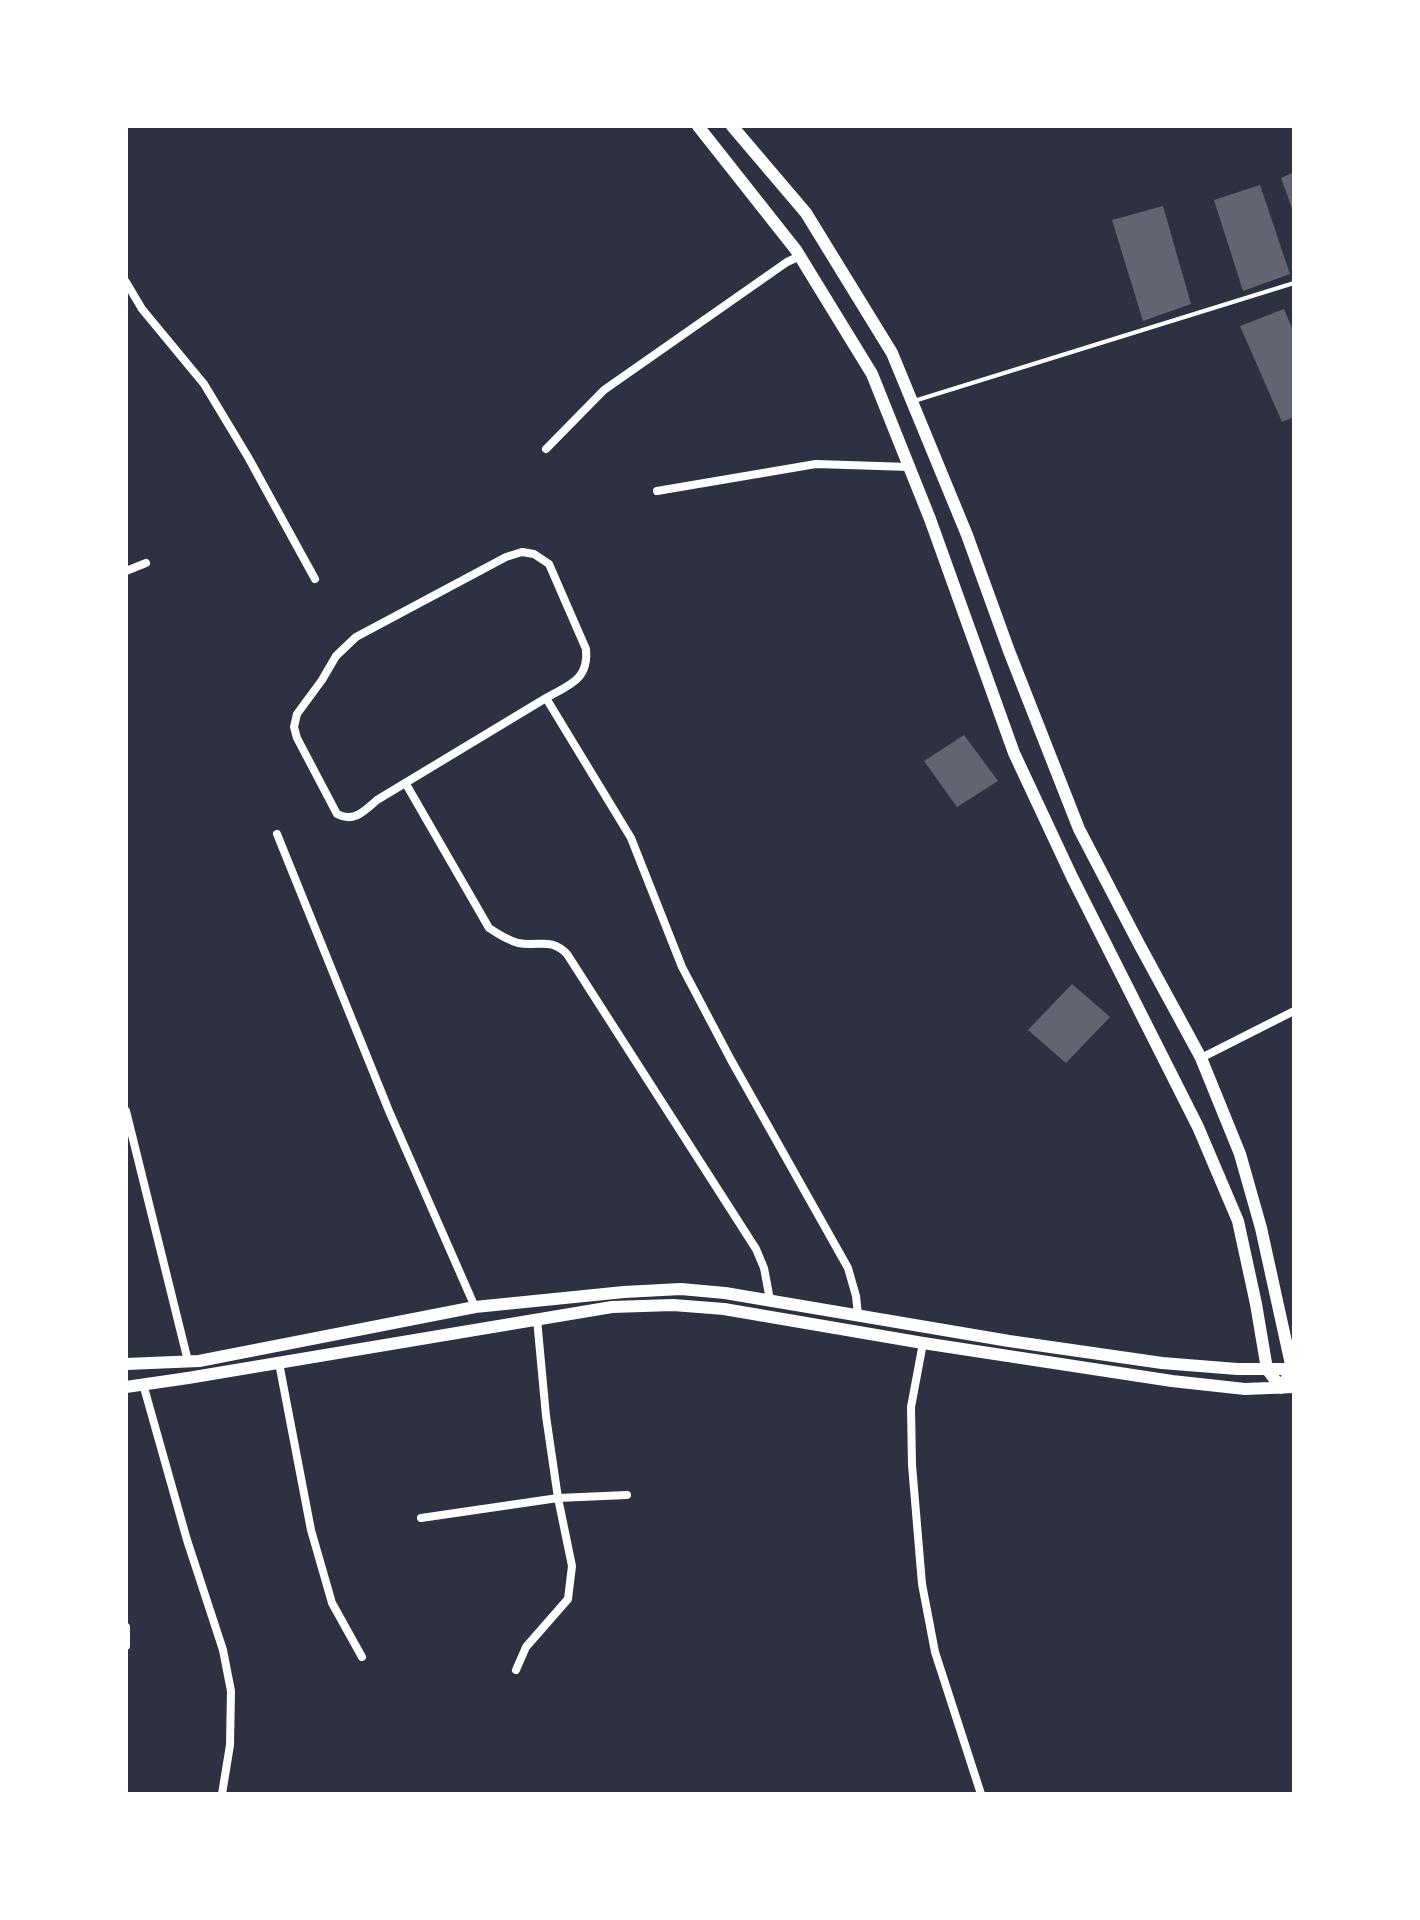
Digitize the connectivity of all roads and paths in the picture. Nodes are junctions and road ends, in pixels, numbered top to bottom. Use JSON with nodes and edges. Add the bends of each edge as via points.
{"nodes":[{"id":1,"x":698,"y":126,"type":"edge"},
{"id":2,"x":732,"y":126,"type":"edge"},
{"id":3,"x":800,"y":256,"type":"junction"},
{"id":4,"x":126,"y":282,"type":"edge"},
{"id":5,"x":1294,"y":283,"type":"edge"},
{"id":6,"x":912,"y":401,"type":"junction"},
{"id":7,"x":546,"y":449,"type":"dead end"},
{"id":8,"x":910,"y":467,"type":"junction"},
{"id":9,"x":657,"y":491,"type":"dead end"},
{"id":10,"x":146,"y":563,"type":"dead end"},
{"id":11,"x":126,"y":571,"type":"edge"},
{"id":12,"x":315,"y":579,"type":"dead end"},
{"id":13,"x":546,"y":698,"type":"junction"},
{"id":14,"x":406,"y":784,"type":"junction"},
{"id":15,"x":277,"y":834,"type":"dead end"},
{"id":16,"x":1294,"y":1011,"type":"edge"},
{"id":17,"x":1201,"y":1058,"type":"junction"},
{"id":18,"x":126,"y":1111,"type":"edge"},
{"id":19,"x":770,"y":1300,"type":"junction"},
{"id":20,"x":475,"y":1307,"type":"junction"},
{"id":21,"x":858,"y":1315,"type":"junction"},
{"id":22,"x":537,"y":1319,"type":"junction"},
{"id":23,"x":923,"y":1343,"type":"junction"},
{"id":24,"x":188,"y":1361,"type":"junction"},
{"id":25,"x":279,"y":1363,"type":"junction"},
{"id":26,"x":126,"y":1364,"type":"edge"},
{"id":27,"x":1267,"y":1369,"type":"junction"},
{"id":28,"x":1293,"y":1369,"type":"edge"},
{"id":29,"x":143,"y":1384,"type":"junction"},
{"id":30,"x":126,"y":1387,"type":"edge"},
{"id":31,"x":1288,"y":1387,"type":"edge"},
{"id":32,"x":627,"y":1495,"type":"dead end"},
{"id":33,"x":558,"y":1498,"type":"junction"},
{"id":34,"x":421,"y":1518,"type":"dead end"},
{"id":35,"x":126,"y":1627,"type":"edge"},
{"id":36,"x":126,"y":1646,"type":"edge"},
{"id":37,"x":362,"y":1657,"type":"dead end"},
{"id":38,"x":516,"y":1670,"type":"dead end"},
{"id":39,"x":222,"y":1794,"type":"edge"},
{"id":40,"x":981,"y":1794,"type":"edge"}],
"edges":[{"from":1,"to":3,"type":"main road"},
{"from":2,"to":6,"type":"main road","via":[[806,213],[892,353]]},
{"from":3,"to":7,"type":"street","via":[[604,390]]},
{"from":3,"to":8,"type":"main road","via":[[872,374]]},
{"from":4,"to":12,"type":"street","via":[[204,384]]},
{"from":5,"to":6,"type":"lane"},
{"from":6,"to":17,"type":"main road","via":[[1079,829]]},
{"from":8,"to":9,"type":"street","via":[[816,464]]},
{"from":8,"to":27,"type":"main road","via":[[1014,753],[1198,1127],[1238,1221]]},
{"from":10,"to":11,"type":"street"},
{"from":13,"to":14,"type":"street"},
{"from":13,"to":14,"type":"street","via":[[575,682],[586,655],[549,564],[534,554],[511,555],[356,637],[336,656],[297,714],[296,736],[340,816],[360,815]]},
{"from":13,"to":21,"type":"street","via":[[631,838],[682,967],[848,1268]]},
{"from":14,"to":19,"type":"street","via":[[489,928],[509,940],[551,943],[567,954],[756,1249]]},
{"from":15,"to":20,"type":"street"},
{"from":16,"to":17,"type":"street"},
{"from":17,"to":28,"type":"main road","via":[[1240,1154]]},
{"from":18,"to":24,"type":"street"},
{"from":19,"to":20,"type":"main road","via":[[681,1289]]},
{"from":19,"to":21,"type":"main road"},
{"from":20,"to":24,"type":"main road"},
{"from":21,"to":27,"type":"main road","via":[[1162,1363]]},
{"from":22,"to":23,"type":"main road","via":[[612,1307],[673,1305]]},
{"from":22,"to":25,"type":"main road"},
{"from":22,"to":33,"type":"street"},
{"from":23,"to":31,"type":"main road","via":[[1172,1381],[1245,1389]]},
{"from":23,"to":40,"type":"street","via":[[911,1407],[922,1584],[935,1652]]},
{"from":24,"to":26,"type":"main road"},
{"from":25,"to":29,"type":"main road"},
{"from":25,"to":37,"type":"street","via":[[311,1530],[332,1603]]},
{"from":27,"to":28,"type":"main road"},
{"from":27,"to":31,"type":"main road"},
{"from":28,"to":31,"type":"main road"},
{"from":29,"to":30,"type":"main road"},
{"from":29,"to":39,"type":"street","via":[[231,1691]]},
{"from":32,"to":33,"type":"street"},
{"from":33,"to":34,"type":"street"},
{"from":33,"to":38,"type":"street","via":[[572,1566],[568,1599],[526,1647]]},
{"from":35,"to":36,"type":"street"}]}
